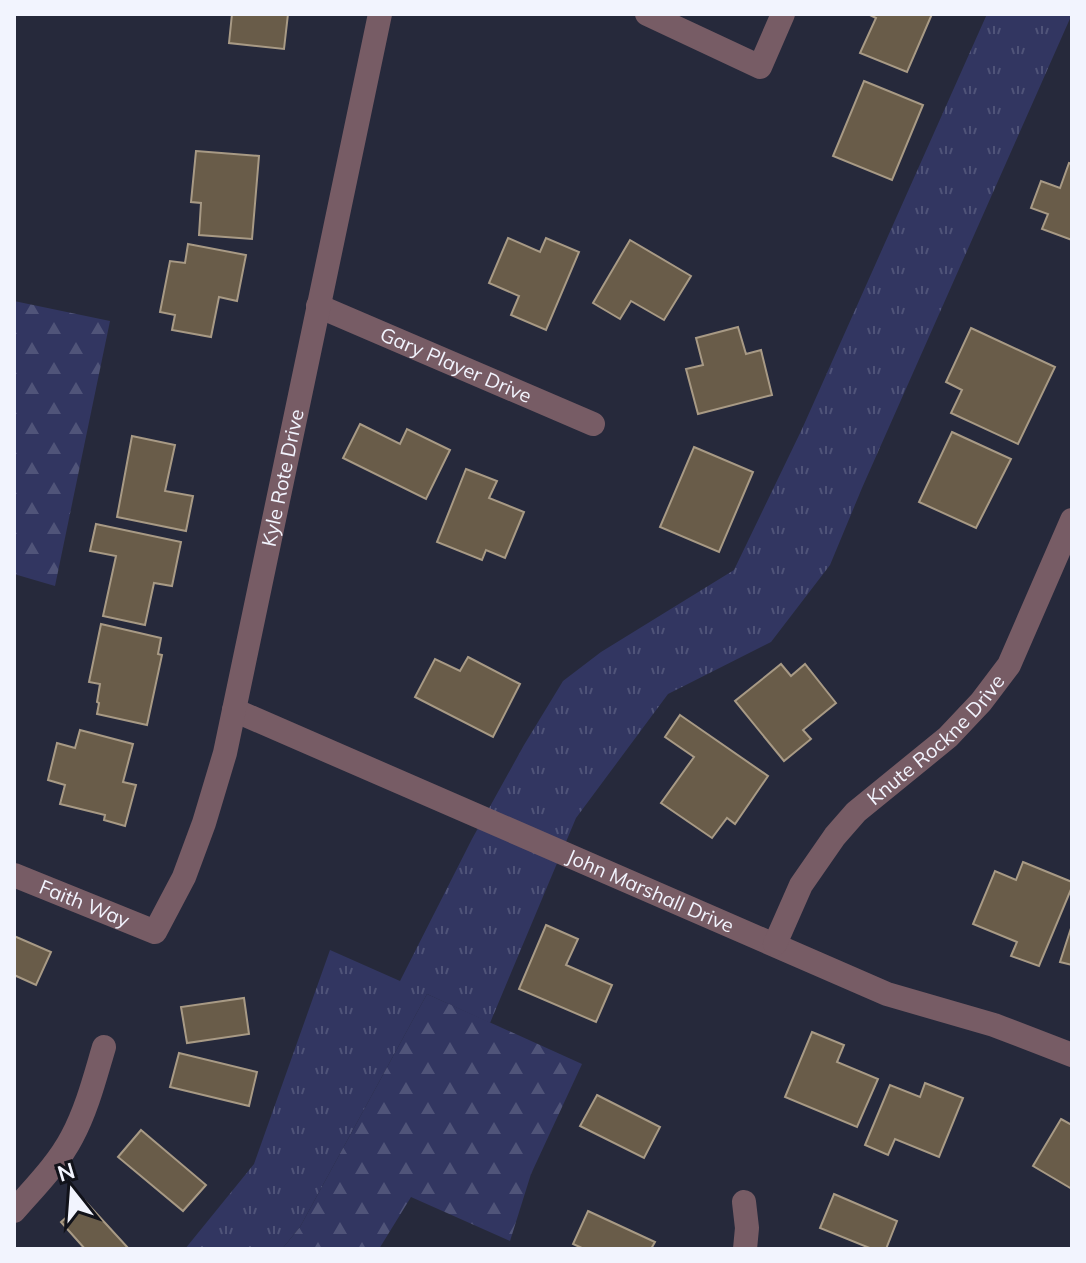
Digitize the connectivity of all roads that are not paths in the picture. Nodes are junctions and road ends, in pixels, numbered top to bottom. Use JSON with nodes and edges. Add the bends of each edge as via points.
{"nodes":[{"id":1,"x":380,"y":14,"type":"edge"},
{"id":2,"x":647,"y":14,"type":"edge"},
{"id":3,"x":783,"y":14,"type":"edge"},
{"id":4,"x":318,"y":306,"type":"junction"},
{"id":5,"x":593,"y":424,"type":"dead end"},
{"id":6,"x":1072,"y":520,"type":"edge"},
{"id":7,"x":234,"y":710,"type":"junction"},
{"id":8,"x":14,"y":875,"type":"edge"},
{"id":9,"x":155,"y":932,"type":"joint"},
{"id":10,"x":775,"y":944,"type":"junction"},
{"id":11,"x":104,"y":1047,"type":"dead end"},
{"id":12,"x":1072,"y":1055,"type":"edge"},
{"id":13,"x":744,"y":1202,"type":"dead end"},
{"id":14,"x":14,"y":1211,"type":"edge"},
{"id":15,"x":745,"y":1249,"type":"edge"}],
"edges":[{"from":1,"to":4,"type":"street","name":"Kyle Rote Drive"},
{"from":2,"to":3,"type":"street","via":[[760,67]]},
{"from":4,"to":5,"type":"street","name":"Gary Player Drive"},
{"from":4,"to":7,"type":"street","name":"Kyle Rote Drive"},
{"from":6,"to":10,"type":"street","name":"Knute Rockne Drive","via":[[1009,665],[948,737],[856,812],[835,836],[801,885]]},
{"from":7,"to":9,"type":"street","name":"Kyle Rote Drive","via":[[204,823]]},
{"from":7,"to":10,"type":"street","name":"John Marshall Drive"},
{"from":8,"to":9,"type":"street","name":"Faith Way"},
{"from":10,"to":12,"type":"street","name":"John Marshall Drive","via":[[887,994],[994,1025]]},
{"from":11,"to":14,"type":"street","via":[[72,1138]]},
{"from":13,"to":15,"type":"street"}]}
